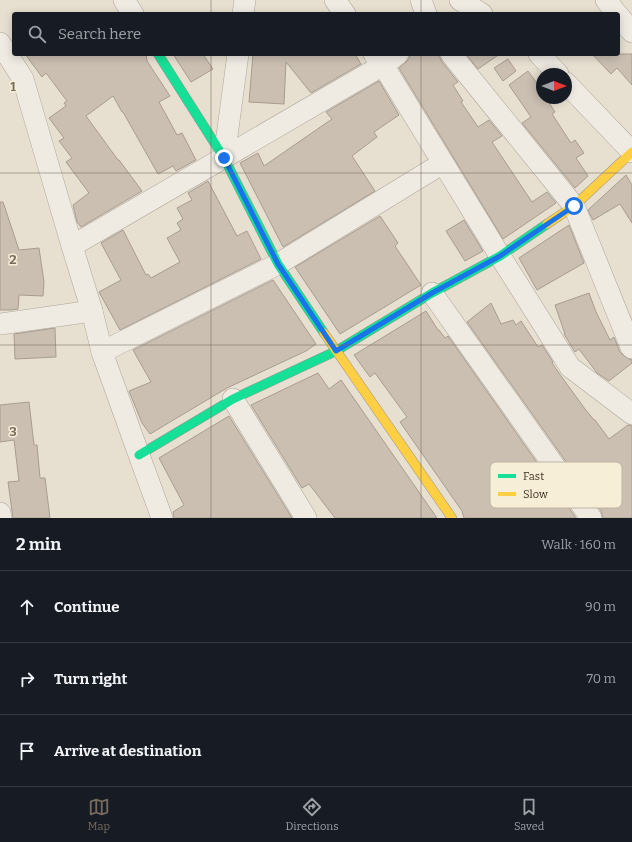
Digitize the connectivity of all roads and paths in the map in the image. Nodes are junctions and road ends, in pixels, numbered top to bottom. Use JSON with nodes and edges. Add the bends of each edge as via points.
{"nodes":[{"id":1,"x":124,"y":0,"type":"edge"},
{"id":2,"x":245,"y":0,"type":"edge"},
{"id":3,"x":335,"y":0,"type":"edge"},
{"id":4,"x":421,"y":0,"type":"edge"},
{"id":5,"x":460,"y":0,"type":"edge"},
{"id":6,"x":606,"y":0,"type":"edge"},
{"id":7,"x":131,"y":12,"type":"edge"},
{"id":8,"x":243,"y":12,"type":"edge"},
{"id":9,"x":344,"y":12,"type":"edge"},
{"id":10,"x":425,"y":12,"type":"edge"},
{"id":11,"x":479,"y":12,"type":"edge"},
{"id":12,"x":616,"y":12,"type":"edge"},
{"id":13,"x":620,"y":17,"type":"edge"},
{"id":14,"x":632,"y":32,"type":"edge"},
{"id":15,"x":0,"y":43,"type":"edge"},
{"id":16,"x":159,"y":56,"type":"edge"},
{"id":17,"x":238,"y":56,"type":"edge"},
{"id":18,"x":453,"y":56,"type":"edge"},
{"id":19,"x":541,"y":56,"type":"edge"},
{"id":20,"x":385,"y":58,"type":"edge"},
{"id":21,"x":552,"y":68,"type":"edge"},
{"id":22,"x":572,"y":89,"type":"edge"},
{"id":23,"x":632,"y":152,"type":"edge"},
{"id":24,"x":224,"y":158,"type":"junction"},
{"id":25,"x":443,"y":163,"type":"junction"},
{"id":26,"x":574,"y":206,"type":"junction"},
{"id":27,"x":72,"y":246,"type":"junction"},
{"id":28,"x":500,"y":256,"type":"junction"},
{"id":29,"x":278,"y":264,"type":"junction"},
{"id":30,"x":432,"y":293,"type":"junction"},
{"id":31,"x":92,"y":311,"type":"junction"},
{"id":32,"x":0,"y":324,"type":"edge"},
{"id":33,"x":632,"y":348,"type":"edge"},
{"id":34,"x":336,"y":351,"type":"junction"},
{"id":35,"x":102,"y":352,"type":"junction"},
{"id":36,"x":233,"y":399,"type":"junction"},
{"id":37,"x":632,"y":414,"type":"edge"},
{"id":38,"x":139,"y":455,"type":"junction"},
{"id":39,"x":551,"y":462,"type":"edge"},
{"id":40,"x":584,"y":508,"type":"edge"},
{"id":41,"x":0,"y":513,"type":"edge"},
{"id":42,"x":1,"y":518,"type":"edge"},
{"id":43,"x":162,"y":518,"type":"edge"},
{"id":44,"x":306,"y":518,"type":"edge"},
{"id":45,"x":452,"y":518,"type":"edge"},
{"id":46,"x":591,"y":518,"type":"edge"}],
"edges":[{"from":1,"to":7,"type":"street"},
{"from":2,"to":8,"type":"street"},
{"from":3,"to":9,"type":"street"},
{"from":4,"to":10,"type":"street"},
{"from":5,"to":11,"type":"street"},
{"from":6,"to":12,"type":"street"},
{"from":13,"to":14,"type":"street"},
{"from":15,"to":27,"type":"street","via":[[23,79]]},
{"from":16,"to":24,"type":"street"},
{"from":17,"to":24,"type":"street"},
{"from":18,"to":26,"type":"street"},
{"from":19,"to":21,"type":"street"},
{"from":20,"to":24,"type":"street"},
{"from":20,"to":25,"type":"street"},
{"from":22,"to":23,"type":"street"},
{"from":23,"to":26,"type":"street"},
{"from":24,"to":27,"type":"street"},
{"from":24,"to":29,"type":"street"},
{"from":25,"to":28,"type":"street"},
{"from":25,"to":29,"type":"street"},
{"from":26,"to":28,"type":"street"},
{"from":26,"to":33,"type":"street"},
{"from":27,"to":31,"type":"street"},
{"from":28,"to":30,"type":"street"},
{"from":28,"to":37,"type":"street","via":[[570,367]]},
{"from":29,"to":34,"type":"street"},
{"from":29,"to":35,"type":"street"},
{"from":30,"to":34,"type":"street"},
{"from":30,"to":39,"type":"street"},
{"from":31,"to":32,"type":"street"},
{"from":31,"to":35,"type":"street"},
{"from":34,"to":36,"type":"street"},
{"from":34,"to":45,"type":"street"},
{"from":35,"to":38,"type":"street"},
{"from":36,"to":38,"type":"street"},
{"from":36,"to":44,"type":"street"},
{"from":38,"to":43,"type":"street"},
{"from":40,"to":46,"type":"street"},
{"from":41,"to":42,"type":"street"}]}
